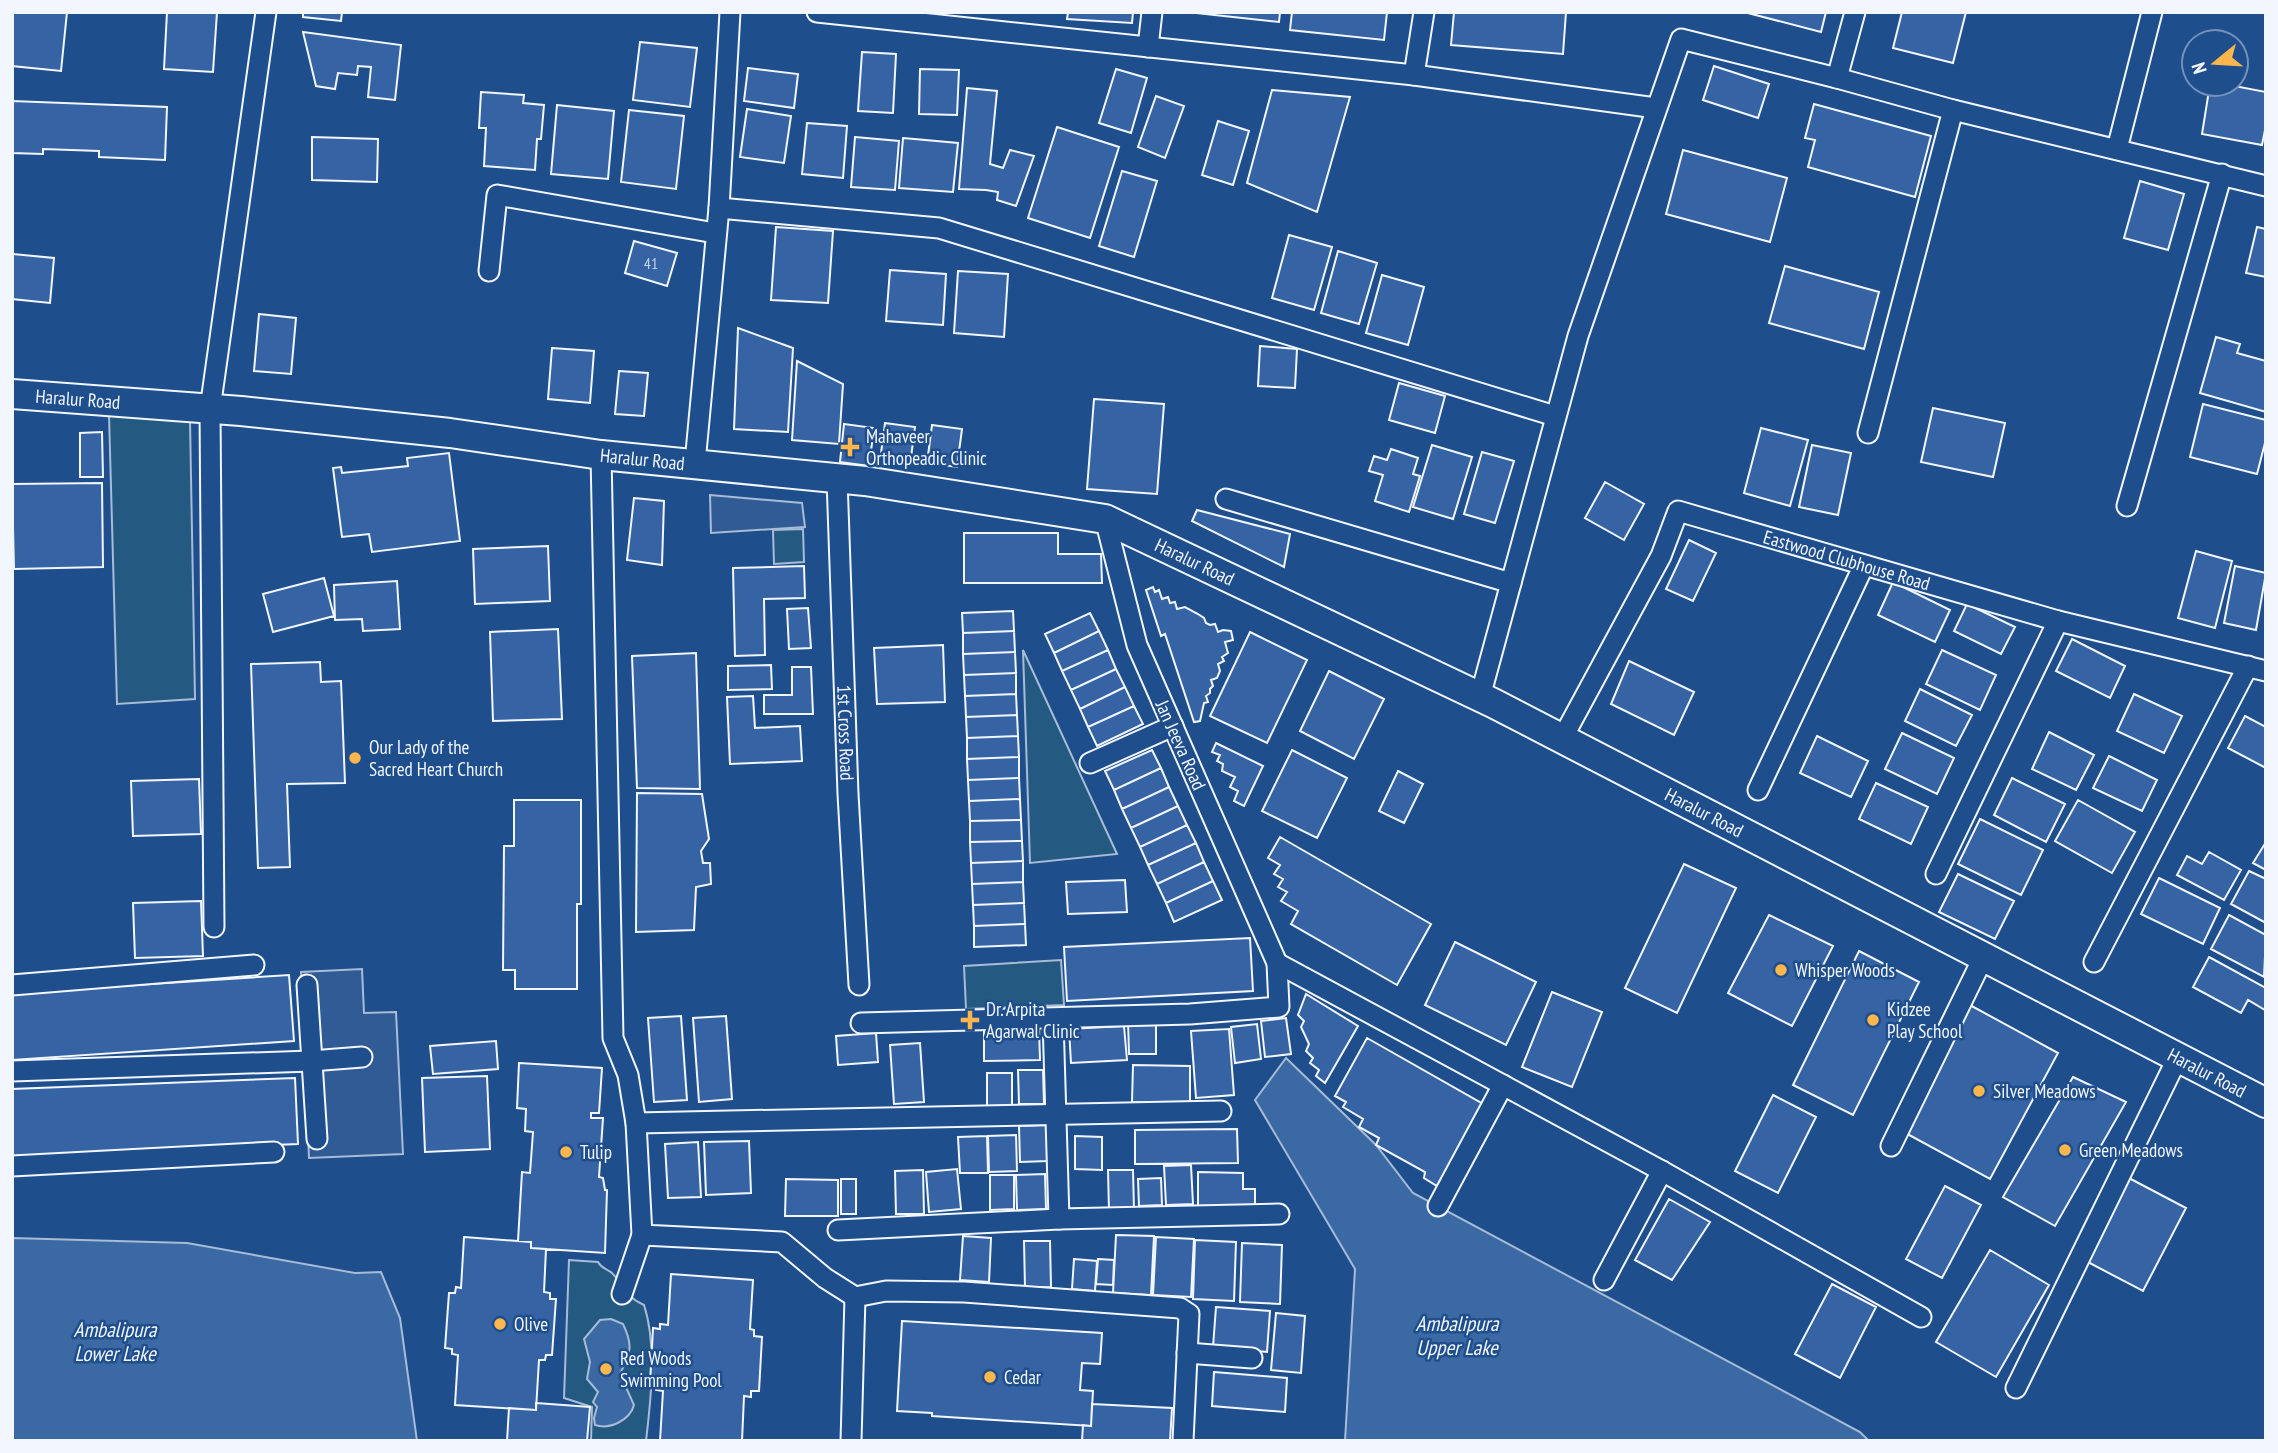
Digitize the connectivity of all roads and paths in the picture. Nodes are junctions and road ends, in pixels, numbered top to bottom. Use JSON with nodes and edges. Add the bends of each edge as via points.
{"nodes":[{"id":1,"x":266,"y":12,"type":"edge"},
{"id":2,"x":730,"y":12,"type":"edge"},
{"id":3,"x":817,"y":12,"type":"edge"},
{"id":4,"x":1152,"y":12,"type":"edge"},
{"id":5,"x":1424,"y":12,"type":"edge"},
{"id":6,"x":1855,"y":12,"type":"edge"},
{"id":7,"x":2152,"y":12,"type":"edge"},
{"id":8,"x":863,"y":15,"type":"edge"},
{"id":9,"x":1148,"y":47,"type":"junction"},
{"id":10,"x":1413,"y":75,"type":"junction"},
{"id":11,"x":1837,"y":78,"type":"junction"},
{"id":12,"x":1656,"y":108,"type":"junction"},
{"id":13,"x":1952,"y":110,"type":"junction"},
{"id":14,"x":2117,"y":149,"type":"junction"},
{"id":15,"x":2222,"y":174,"type":"junction"},
{"id":16,"x":2266,"y":186,"type":"edge"},
{"id":17,"x":719,"y":208,"type":"junction"},
{"id":18,"x":715,"y":233,"type":"junction"},
{"id":19,"x":489,"y":271,"type":"dead end"},
{"id":20,"x":12,"y":394,"type":"edge"},
{"id":21,"x":210,"y":408,"type":"junction"},
{"id":22,"x":1555,"y":416,"type":"junction"},
{"id":23,"x":1868,"y":433,"type":"dead end"},
{"id":24,"x":601,"y":455,"type":"junction"},
{"id":25,"x":695,"y":463,"type":"junction"},
{"id":26,"x":837,"y":479,"type":"junction"},
{"id":27,"x":1226,"y":499,"type":"dead end"},
{"id":28,"x":2127,"y":506,"type":"dead end"},
{"id":29,"x":1105,"y":519,"type":"junction"},
{"id":30,"x":1864,"y":565,"type":"junction"},
{"id":31,"x":1511,"y":583,"type":"junction"},
{"id":32,"x":2058,"y":621,"type":"junction"},
{"id":33,"x":2257,"y":668,"type":"edge"},
{"id":34,"x":1480,"y":697,"type":"junction"},
{"id":35,"x":1173,"y":726,"type":"junction"},
{"id":36,"x":1562,"y":738,"type":"junction"},
{"id":37,"x":1090,"y":763,"type":"dead end"},
{"id":38,"x":1758,"y":790,"type":"dead end"},
{"id":39,"x":1936,"y":874,"type":"dead end"},
{"id":40,"x":214,"y":927,"type":"dead end"},
{"id":41,"x":1984,"y":956,"type":"junction"},
{"id":42,"x":2094,"y":962,"type":"dead end"},
{"id":43,"x":1277,"y":963,"type":"junction"},
{"id":44,"x":254,"y":965,"type":"dead end"},
{"id":45,"x":12,"y":985,"type":"edge"},
{"id":46,"x":307,"y":985,"type":"dead end"},
{"id":47,"x":859,"y":985,"type":"dead end"},
{"id":48,"x":1053,"y":1018,"type":"junction"},
{"id":49,"x":861,"y":1023,"type":"dead end"},
{"id":50,"x":362,"y":1057,"type":"dead end"},
{"id":51,"x":2178,"y":1057,"type":"junction"},
{"id":52,"x":311,"y":1061,"type":"junction"},
{"id":53,"x":12,"y":1071,"type":"edge"},
{"id":54,"x":1503,"y":1085,"type":"junction"},
{"id":55,"x":2266,"y":1102,"type":"edge"},
{"id":56,"x":1222,"y":1111,"type":"dead end"},
{"id":57,"x":1055,"y":1113,"type":"junction"},
{"id":58,"x":636,"y":1123,"type":"junction"},
{"id":59,"x":317,"y":1139,"type":"dead end"},
{"id":60,"x":1891,"y":1146,"type":"dead end"},
{"id":61,"x":274,"y":1152,"type":"dead end"},
{"id":62,"x":12,"y":1166,"type":"edge"},
{"id":63,"x":1662,"y":1171,"type":"junction"},
{"id":64,"x":1438,"y":1206,"type":"dead end"},
{"id":65,"x":1279,"y":1214,"type":"dead end"},
{"id":66,"x":1059,"y":1219,"type":"junction"},
{"id":67,"x":838,"y":1230,"type":"dead end"},
{"id":68,"x":642,"y":1235,"type":"junction"},
{"id":69,"x":1604,"y":1280,"type":"dead end"},
{"id":70,"x":622,"y":1294,"type":"dead end"},
{"id":71,"x":855,"y":1297,"type":"junction"},
{"id":72,"x":1922,"y":1317,"type":"dead end"},
{"id":73,"x":1187,"y":1353,"type":"junction"},
{"id":74,"x":1252,"y":1358,"type":"dead end"},
{"id":75,"x":2016,"y":1388,"type":"dead end"},
{"id":76,"x":851,"y":1441,"type":"edge"},
{"id":77,"x":1184,"y":1441,"type":"edge"}],
"edges":[{"from":1,"to":21,"type":"street"},
{"from":2,"to":17,"type":"street"},
{"from":3,"to":8,"type":"street"},
{"from":4,"to":9,"type":"street"},
{"from":5,"to":10,"type":"street"},
{"from":6,"to":11,"type":"street"},
{"from":7,"to":14,"type":"street"},
{"from":8,"to":9,"type":"street"},
{"from":9,"to":10,"type":"street"},
{"from":10,"to":12,"type":"street"},
{"from":11,"to":12,"type":"street","via":[[1681,39]]},
{"from":11,"to":13,"type":"street"},
{"from":12,"to":22,"type":"street"},
{"from":13,"to":14,"type":"street"},
{"from":13,"to":23,"type":"street"},
{"from":14,"to":15,"type":"street"},
{"from":15,"to":16,"type":"street"},
{"from":15,"to":28,"type":"street"},
{"from":17,"to":18,"type":"street"},
{"from":17,"to":22,"type":"street","via":[[939,228]]},
{"from":18,"to":19,"type":"street","via":[[497,195]]},
{"from":18,"to":25,"type":"street"},
{"from":20,"to":21,"type":"street","name":"Haralur Road"},
{"from":21,"to":24,"type":"street","name":"Haralur Road","via":[[450,433]]},
{"from":21,"to":40,"type":"street"},
{"from":22,"to":31,"type":"street"},
{"from":24,"to":25,"type":"street","name":"Haralur Road"},
{"from":24,"to":58,"type":"street","via":[[613,1038],[628,1075]]},
{"from":25,"to":26,"type":"street","name":"Haralur Road"},
{"from":26,"to":29,"type":"street","name":"Haralur Road"},
{"from":26,"to":47,"type":"street","name":"1st Cross Road"},
{"from":27,"to":31,"type":"street"},
{"from":29,"to":34,"type":"street","name":"Haralur Road"},
{"from":29,"to":35,"type":"street","name":"Jan Jeeva Road","via":[[1137,645]]},
{"from":30,"to":32,"type":"street","name":"Eastwood Clubhouse Road"},
{"from":30,"to":36,"type":"street","name":"Eastwood Clubhouse Road","via":[[1678,511],[1661,556]]},
{"from":30,"to":38,"type":"street"},
{"from":31,"to":34,"type":"street"},
{"from":32,"to":33,"type":"street","name":"Eastwood Clubhouse Road"},
{"from":32,"to":39,"type":"street"},
{"from":33,"to":42,"type":"street"},
{"from":34,"to":36,"type":"street","name":"Haralur Road"},
{"from":35,"to":37,"type":"street"},
{"from":35,"to":43,"type":"street","name":"Jan Jeeva Road"},
{"from":36,"to":41,"type":"street","name":"Haralur Road"},
{"from":41,"to":51,"type":"street","name":"Haralur Road"},
{"from":41,"to":60,"type":"street"},
{"from":43,"to":48,"type":"street","via":[[1279,1007]]},
{"from":43,"to":54,"type":"street"},
{"from":44,"to":45,"type":"street"},
{"from":46,"to":52,"type":"street"},
{"from":48,"to":49,"type":"street"},
{"from":48,"to":57,"type":"street"},
{"from":50,"to":52,"type":"street"},
{"from":51,"to":55,"type":"street","name":"Haralur Road"},
{"from":51,"to":75,"type":"street"},
{"from":52,"to":53,"type":"street"},
{"from":52,"to":59,"type":"street"},
{"from":54,"to":63,"type":"street"},
{"from":54,"to":64,"type":"street"},
{"from":56,"to":57,"type":"street"},
{"from":57,"to":58,"type":"street"},
{"from":57,"to":66,"type":"street"},
{"from":58,"to":68,"type":"street"},
{"from":61,"to":62,"type":"street"},
{"from":63,"to":69,"type":"street"},
{"from":63,"to":72,"type":"street"},
{"from":65,"to":66,"type":"street"},
{"from":66,"to":67,"type":"street"},
{"from":68,"to":70,"type":"street"},
{"from":68,"to":71,"type":"street","via":[[782,1242]]},
{"from":71,"to":73,"type":"street","via":[[886,1291],[964,1292],[1180,1308],[1189,1314]]},
{"from":71,"to":76,"type":"street"},
{"from":73,"to":74,"type":"street"},
{"from":73,"to":77,"type":"street"}]}
